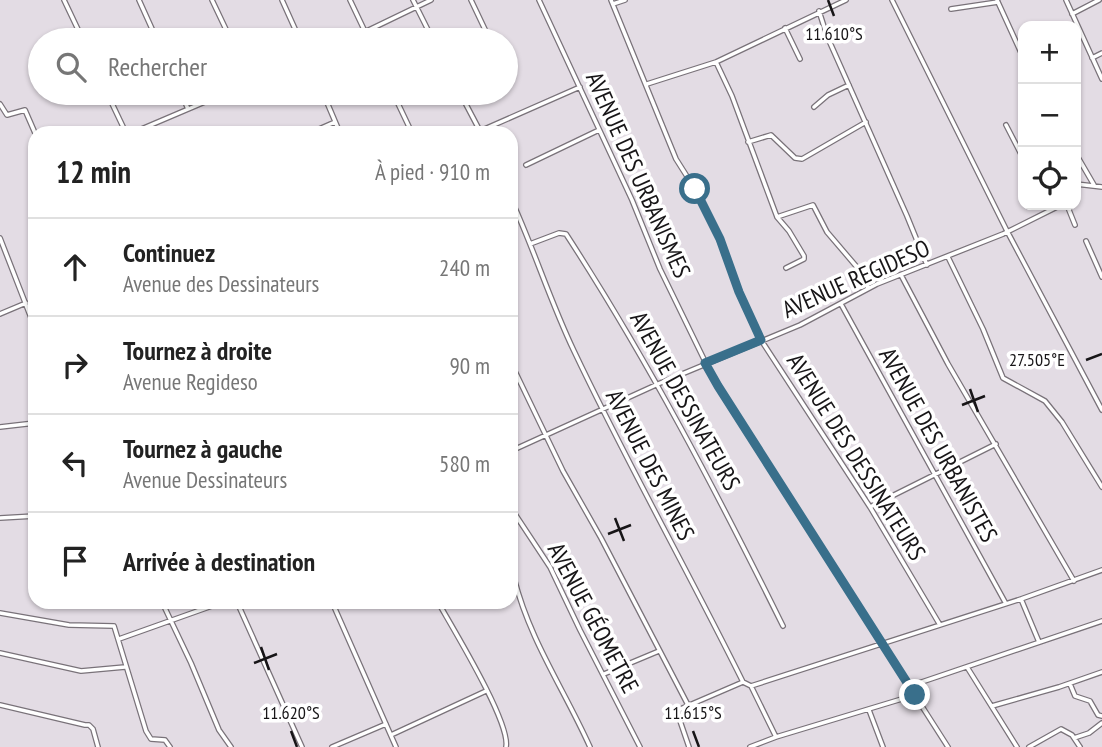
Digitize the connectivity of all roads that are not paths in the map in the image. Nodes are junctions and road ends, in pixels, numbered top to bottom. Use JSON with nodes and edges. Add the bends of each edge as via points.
{"nodes":[{"id":1,"x":64,"y":0,"type":"edge"},
{"id":2,"x":139,"y":0,"type":"edge"},
{"id":3,"x":212,"y":0,"type":"edge"},
{"id":4,"x":282,"y":0,"type":"edge"},
{"id":5,"x":350,"y":0,"type":"edge"},
{"id":6,"x":412,"y":0,"type":"edge"},
{"id":7,"x":431,"y":0,"type":"edge"},
{"id":8,"x":471,"y":0,"type":"edge"},
{"id":9,"x":539,"y":0,"type":"edge"},
{"id":10,"x":625,"y":0,"type":"edge"},
{"id":11,"x":846,"y":0,"type":"edge"},
{"id":12,"x":892,"y":0,"type":"edge"},
{"id":13,"x":1066,"y":0,"type":"edge"},
{"id":14,"x":1099,"y":0,"type":"edge"},
{"id":15,"x":998,"y":1,"type":"edge"},
{"id":16,"x":612,"y":2,"type":"edge"},
{"id":17,"x":416,"y":7,"type":"junction"},
{"id":18,"x":951,"y":9,"type":"dead end"},
{"id":19,"x":819,"y":11,"type":"junction"},
{"id":20,"x":1072,"y":14,"type":"junction"},
{"id":21,"x":77,"y":28,"type":"edge"},
{"id":22,"x":152,"y":28,"type":"edge"},
{"id":23,"x":225,"y":28,"type":"edge"},
{"id":24,"x":295,"y":28,"type":"edge"},
{"id":25,"x":364,"y":28,"type":"edge"},
{"id":26,"x":376,"y":28,"type":"edge"},
{"id":27,"x":427,"y":28,"type":"edge"},
{"id":28,"x":484,"y":28,"type":"edge"},
{"id":29,"x":785,"y":28,"type":"junction"},
{"id":30,"x":1018,"y":46,"type":"edge"},
{"id":31,"x":1102,"y":53,"type":"edge"},
{"id":32,"x":1091,"y":58,"type":"junction"},
{"id":33,"x":800,"y":60,"type":"dead end"},
{"id":34,"x":716,"y":62,"type":"junction"},
{"id":35,"x":1102,"y":79,"type":"edge"},
{"id":36,"x":647,"y":84,"type":"junction"},
{"id":37,"x":849,"y":85,"type":"junction"},
{"id":38,"x":580,"y":87,"type":"junction"},
{"id":39,"x":0,"y":104,"type":"edge"},
{"id":40,"x":113,"y":105,"type":"edge"},
{"id":41,"x":186,"y":105,"type":"edge"},
{"id":42,"x":198,"y":105,"type":"edge"},
{"id":43,"x":328,"y":105,"type":"edge"},
{"id":44,"x":399,"y":105,"type":"edge"},
{"id":45,"x":466,"y":105,"type":"edge"},
{"id":46,"x":814,"y":107,"type":"dead end"},
{"id":47,"x":188,"y":109,"type":"junction"},
{"id":48,"x":335,"y":122,"type":"junction"},
{"id":49,"x":866,"y":122,"type":"junction"},
{"id":50,"x":1006,"y":125,"type":"dead end"},
{"id":51,"x":32,"y":126,"type":"edge"},
{"id":52,"x":123,"y":126,"type":"edge"},
{"id":53,"x":148,"y":126,"type":"edge"},
{"id":54,"x":326,"y":126,"type":"edge"},
{"id":55,"x":337,"y":126,"type":"edge"},
{"id":56,"x":409,"y":126,"type":"edge"},
{"id":57,"x":477,"y":126,"type":"edge"},
{"id":58,"x":493,"y":126,"type":"edge"},
{"id":59,"x":599,"y":130,"type":"junction"},
{"id":60,"x":748,"y":142,"type":"junction"},
{"id":61,"x":1018,"y":148,"type":"edge"},
{"id":62,"x":1081,"y":163,"type":"edge"},
{"id":63,"x":526,"y":165,"type":"dead end"},
{"id":64,"x":1081,"y":184,"type":"edge"},
{"id":65,"x":1094,"y":185,"type":"junction"},
{"id":66,"x":1102,"y":187,"type":"edge"},
{"id":67,"x":1050,"y":210,"type":"edge"},
{"id":68,"x":1070,"y":210,"type":"edge"},
{"id":69,"x":518,"y":216,"type":"edge"},
{"id":70,"x":777,"y":217,"type":"junction"},
{"id":71,"x":1075,"y":225,"type":"dead end"},
{"id":72,"x":1007,"y":231,"type":"junction"},
{"id":73,"x":0,"y":239,"type":"edge"},
{"id":74,"x":1086,"y":241,"type":"dead end"},
{"id":75,"x":530,"y":244,"type":"junction"},
{"id":76,"x":2,"y":249,"type":"edge"},
{"id":77,"x":948,"y":257,"type":"junction"},
{"id":78,"x":926,"y":265,"type":"junction"},
{"id":79,"x":786,"y":268,"type":"dead end"},
{"id":80,"x":901,"y":275,"type":"junction"},
{"id":81,"x":1102,"y":277,"type":"edge"},
{"id":82,"x":868,"y":288,"type":"junction"},
{"id":83,"x":26,"y":303,"type":"junction"},
{"id":84,"x":841,"y":304,"type":"junction"},
{"id":85,"x":28,"y":309,"type":"edge"},
{"id":86,"x":0,"y":314,"type":"edge"},
{"id":87,"x":761,"y":340,"type":"junction"},
{"id":88,"x":705,"y":363,"type":"junction"},
{"id":89,"x":518,"y":378,"type":"edge"},
{"id":90,"x":657,"y":384,"type":"junction"},
{"id":91,"x":602,"y":410,"type":"junction"},
{"id":92,"x":1102,"y":410,"type":"edge"},
{"id":93,"x":28,"y":424,"type":"edge"},
{"id":94,"x":0,"y":427,"type":"edge"},
{"id":95,"x":546,"y":436,"type":"junction"},
{"id":96,"x":996,"y":444,"type":"junction"},
{"id":97,"x":518,"y":448,"type":"edge"},
{"id":98,"x":934,"y":474,"type":"junction"},
{"id":99,"x":1102,"y":487,"type":"edge"},
{"id":100,"x":870,"y":508,"type":"junction"},
{"id":101,"x":28,"y":516,"type":"edge"},
{"id":102,"x":0,"y":518,"type":"edge"},
{"id":103,"x":518,"y":519,"type":"edge"},
{"id":104,"x":1102,"y":570,"type":"edge"},
{"id":105,"x":1074,"y":581,"type":"junction"},
{"id":106,"x":518,"y":590,"type":"edge"},
{"id":107,"x":1021,"y":599,"type":"junction"},
{"id":108,"x":1005,"y":603,"type":"junction"},
{"id":109,"x":166,"y":609,"type":"edge"},
{"id":110,"x":202,"y":609,"type":"edge"},
{"id":111,"x":240,"y":609,"type":"edge"},
{"id":112,"x":335,"y":609,"type":"edge"},
{"id":113,"x":442,"y":609,"type":"edge"},
{"id":114,"x":0,"y":613,"type":"edge"},
{"id":115,"x":171,"y":619,"type":"junction"},
{"id":116,"x":1102,"y":621,"type":"edge"},
{"id":117,"x":940,"y":625,"type":"junction"},
{"id":118,"x":783,"y":626,"type":"dead end"},
{"id":119,"x":119,"y":639,"type":"junction"},
{"id":120,"x":1039,"y":642,"type":"junction"},
{"id":121,"x":883,"y":644,"type":"junction"},
{"id":122,"x":659,"y":651,"type":"junction"},
{"id":123,"x":0,"y":653,"type":"edge"},
{"id":124,"x":125,"y":667,"type":"junction"},
{"id":125,"x":967,"y":667,"type":"junction"},
{"id":126,"x":1102,"y":672,"type":"edge"},
{"id":127,"x":604,"y":674,"type":"junction"},
{"id":128,"x":743,"y":682,"type":"junction"},
{"id":129,"x":1069,"y":683,"type":"junction"},
{"id":130,"x":751,"y":686,"type":"junction"},
{"id":131,"x":910,"y":686,"type":"junction"},
{"id":132,"x":486,"y":691,"type":"junction"},
{"id":133,"x":915,"y":695,"type":"junction"},
{"id":134,"x":0,"y":705,"type":"edge"},
{"id":135,"x":688,"y":705,"type":"junction"},
{"id":136,"x":992,"y":706,"type":"junction"},
{"id":137,"x":869,"y":710,"type":"junction"},
{"id":138,"x":1102,"y":716,"type":"edge"},
{"id":139,"x":1102,"y":723,"type":"edge"},
{"id":140,"x":387,"y":724,"type":"junction"},
{"id":141,"x":391,"y":735,"type":"junction"},
{"id":142,"x":776,"y":737,"type":"junction"},
{"id":143,"x":1074,"y":738,"type":"junction"},
{"id":144,"x":98,"y":747,"type":"edge"},
{"id":145,"x":170,"y":747,"type":"edge"},
{"id":146,"x":231,"y":747,"type":"edge"},
{"id":147,"x":302,"y":747,"type":"edge"},
{"id":148,"x":332,"y":747,"type":"edge"},
{"id":149,"x":396,"y":747,"type":"edge"},
{"id":150,"x":506,"y":747,"type":"edge"},
{"id":151,"x":590,"y":747,"type":"edge"},
{"id":152,"x":640,"y":747,"type":"edge"},
{"id":153,"x":689,"y":747,"type":"edge"},
{"id":154,"x":750,"y":747,"type":"edge"},
{"id":155,"x":883,"y":747,"type":"edge"},
{"id":156,"x":948,"y":747,"type":"edge"},
{"id":157,"x":1017,"y":747,"type":"edge"},
{"id":158,"x":1029,"y":747,"type":"edge"},
{"id":159,"x":1080,"y":747,"type":"edge"}],
"edges":[{"from":1,"to":21,"type":"street"},
{"from":2,"to":22,"type":"street"},
{"from":3,"to":23,"type":"street"},
{"from":4,"to":24,"type":"street"},
{"from":5,"to":25,"type":"street"},
{"from":6,"to":17,"type":"street"},
{"from":7,"to":17,"type":"street"},
{"from":8,"to":28,"type":"street"},
{"from":9,"to":38,"type":"street","name":"AVENUE DES URBANISMES"},
{"from":10,"to":16,"type":"street"},
{"from":11,"to":19,"type":"street"},
{"from":12,"to":72,"type":"street"},
{"from":13,"to":20,"type":"street"},
{"from":14,"to":20,"type":"street"},
{"from":15,"to":18,"type":"street"},
{"from":15,"to":30,"type":"street"},
{"from":16,"to":36,"type":"street","name":"AVENUE DES DESSINATEURS"},
{"from":17,"to":26,"type":"street"},
{"from":17,"to":27,"type":"street"},
{"from":19,"to":29,"type":"street"},
{"from":19,"to":37,"type":"street"},
{"from":20,"to":32,"type":"street"},
{"from":29,"to":33,"type":"street"},
{"from":29,"to":34,"type":"street"},
{"from":31,"to":32,"type":"street"},
{"from":32,"to":35,"type":"street"},
{"from":34,"to":36,"type":"street"},
{"from":34,"to":60,"type":"street"},
{"from":36,"to":87,"type":"street","name":"AVENUE DES DESSINATEURS","via":[[676,159],[720,239]]},
{"from":37,"to":46,"type":"street"},
{"from":37,"to":49,"type":"street"},
{"from":38,"to":58,"type":"street"},
{"from":38,"to":59,"type":"street","name":"AVENUE DES URBANISMES"},
{"from":39,"to":51,"type":"street","via":[[7,115],[25,110]]},
{"from":40,"to":52,"type":"street"},
{"from":41,"to":47,"type":"street"},
{"from":42,"to":47,"type":"street"},
{"from":43,"to":48,"type":"street"},
{"from":44,"to":56,"type":"street"},
{"from":45,"to":57,"type":"street"},
{"from":47,"to":53,"type":"street"},
{"from":48,"to":54,"type":"street"},
{"from":48,"to":55,"type":"street"},
{"from":49,"to":60,"type":"street","via":[[802,159],[771,135]]},
{"from":49,"to":78,"type":"street"},
{"from":50,"to":61,"type":"street"},
{"from":59,"to":63,"type":"street"},
{"from":59,"to":88,"type":"street","name":"AVENUE DES URBANISMES"},
{"from":60,"to":70,"type":"street"},
{"from":62,"to":65,"type":"street"},
{"from":64,"to":65,"type":"street"},
{"from":65,"to":66,"type":"street"},
{"from":67,"to":72,"type":"street","name":"AVENUE REGIDESO"},
{"from":68,"to":71,"type":"street"},
{"from":69,"to":75,"type":"street","name":"AVENUE DES MINES"},
{"from":70,"to":79,"type":"street","via":[[804,256]]},
{"from":70,"to":82,"type":"street","via":[[814,206]]},
{"from":72,"to":77,"type":"street","name":"AVENUE REGIDESO"},
{"from":72,"to":92,"type":"street"},
{"from":73,"to":76,"type":"street"},
{"from":74,"to":81,"type":"street"},
{"from":75,"to":90,"type":"street","name":"AVENUE DESSINATEURS","via":[[566,234]]},
{"from":75,"to":91,"type":"street","name":"AVENUE DES MINES","via":[[556,314]]},
{"from":76,"to":83,"type":"street"},
{"from":77,"to":78,"type":"street","name":"AVENUE REGIDESO"},
{"from":77,"to":99,"type":"street","via":[[1003,378],[1051,407]]},
{"from":78,"to":80,"type":"street","name":"AVENUE REGIDESO"},
{"from":80,"to":82,"type":"street","name":"AVENUE REGIDESO"},
{"from":80,"to":96,"type":"street"},
{"from":82,"to":84,"type":"street","name":"AVENUE REGIDESO"},
{"from":83,"to":85,"type":"street"},
{"from":83,"to":86,"type":"street"},
{"from":84,"to":87,"type":"street","name":"AVENUE REGIDESO"},
{"from":84,"to":98,"type":"street","name":"AVENUE DES URBANISTES"},
{"from":87,"to":88,"type":"street","name":"AVENUE REGIDESO"},
{"from":87,"to":100,"type":"street","name":"AVENUE DES DESSINATEURS"},
{"from":88,"to":90,"type":"street","name":"AVENUE REGIDESO"},
{"from":88,"to":121,"type":"street","name":"AVENUE DESSINATEURS"},
{"from":89,"to":95,"type":"street"},
{"from":90,"to":91,"type":"street","name":"AVENUE REGIDESO"},
{"from":90,"to":118,"type":"street","name":"AVENUE DESSINATEURS"},
{"from":91,"to":95,"type":"street","name":"AVENUE REGIDESO"},
{"from":91,"to":128,"type":"street","name":"AVENUE DES MINES"},
{"from":93,"to":94,"type":"street"},
{"from":95,"to":97,"type":"street","name":"AVENUE REGIDESO"},
{"from":95,"to":122,"type":"street"},
{"from":96,"to":98,"type":"street"},
{"from":96,"to":105,"type":"street"},
{"from":98,"to":100,"type":"street"},
{"from":98,"to":108,"type":"street","name":"AVENUE DES URBANISTES"},
{"from":100,"to":117,"type":"street","name":"AVENUE DES DESSINATEURS"},
{"from":101,"to":102,"type":"street"},
{"from":103,"to":127,"type":"street","name":"AVENUE GÉOMETRE","via":[[550,567]]},
{"from":104,"to":105,"type":"street"},
{"from":105,"to":107,"type":"street"},
{"from":106,"to":151,"type":"street","via":[[534,640]]},
{"from":107,"to":108,"type":"street"},
{"from":107,"to":120,"type":"street"},
{"from":108,"to":117,"type":"street"},
{"from":109,"to":115,"type":"street"},
{"from":110,"to":115,"type":"street"},
{"from":111,"to":147,"type":"street"},
{"from":112,"to":140,"type":"street"},
{"from":113,"to":132,"type":"street"},
{"from":114,"to":119,"type":"street","via":[[69,625],[113,625]]},
{"from":115,"to":119,"type":"street"},
{"from":115,"to":146,"type":"street","via":[[217,726]]},
{"from":116,"to":120,"type":"street"},
{"from":117,"to":121,"type":"street"},
{"from":119,"to":124,"type":"street"},
{"from":120,"to":125,"type":"street"},
{"from":121,"to":130,"type":"street"},
{"from":121,"to":131,"type":"street","name":"AVENUE DESSINATEURS"},
{"from":122,"to":127,"type":"street"},
{"from":122,"to":135,"type":"street"},
{"from":123,"to":124,"type":"street","via":[[81,671]]},
{"from":124,"to":145,"type":"street","via":[[149,736],[166,740]]},
{"from":125,"to":131,"type":"street"},
{"from":125,"to":136,"type":"street"},
{"from":126,"to":129,"type":"street"},
{"from":127,"to":152,"type":"street","name":"AVENUE GÉOMETRE"},
{"from":128,"to":130,"type":"street"},
{"from":128,"to":135,"type":"street"},
{"from":129,"to":136,"type":"street"},
{"from":129,"to":138,"type":"street","via":[[1075,696],[1090,701]]},
{"from":130,"to":142,"type":"street"},
{"from":131,"to":133,"type":"street","name":"AVENUE DESSINATEURS"},
{"from":132,"to":141,"type":"street"},
{"from":132,"to":150,"type":"street","via":[[506,735]]},
{"from":133,"to":137,"type":"street"},
{"from":133,"to":156,"type":"street","name":"AVENUE DESSINATEURS"},
{"from":134,"to":144,"type":"street","via":[[92,727]]},
{"from":135,"to":153,"type":"street","via":[[678,715]]},
{"from":136,"to":157,"type":"street"},
{"from":137,"to":142,"type":"street"},
{"from":137,"to":155,"type":"street"},
{"from":139,"to":143,"type":"street"},
{"from":140,"to":141,"type":"street"},
{"from":140,"to":148,"type":"street"},
{"from":141,"to":149,"type":"street"},
{"from":142,"to":154,"type":"street"},
{"from":143,"to":158,"type":"street","via":[[1061,729]]},
{"from":143,"to":159,"type":"street"}]}
